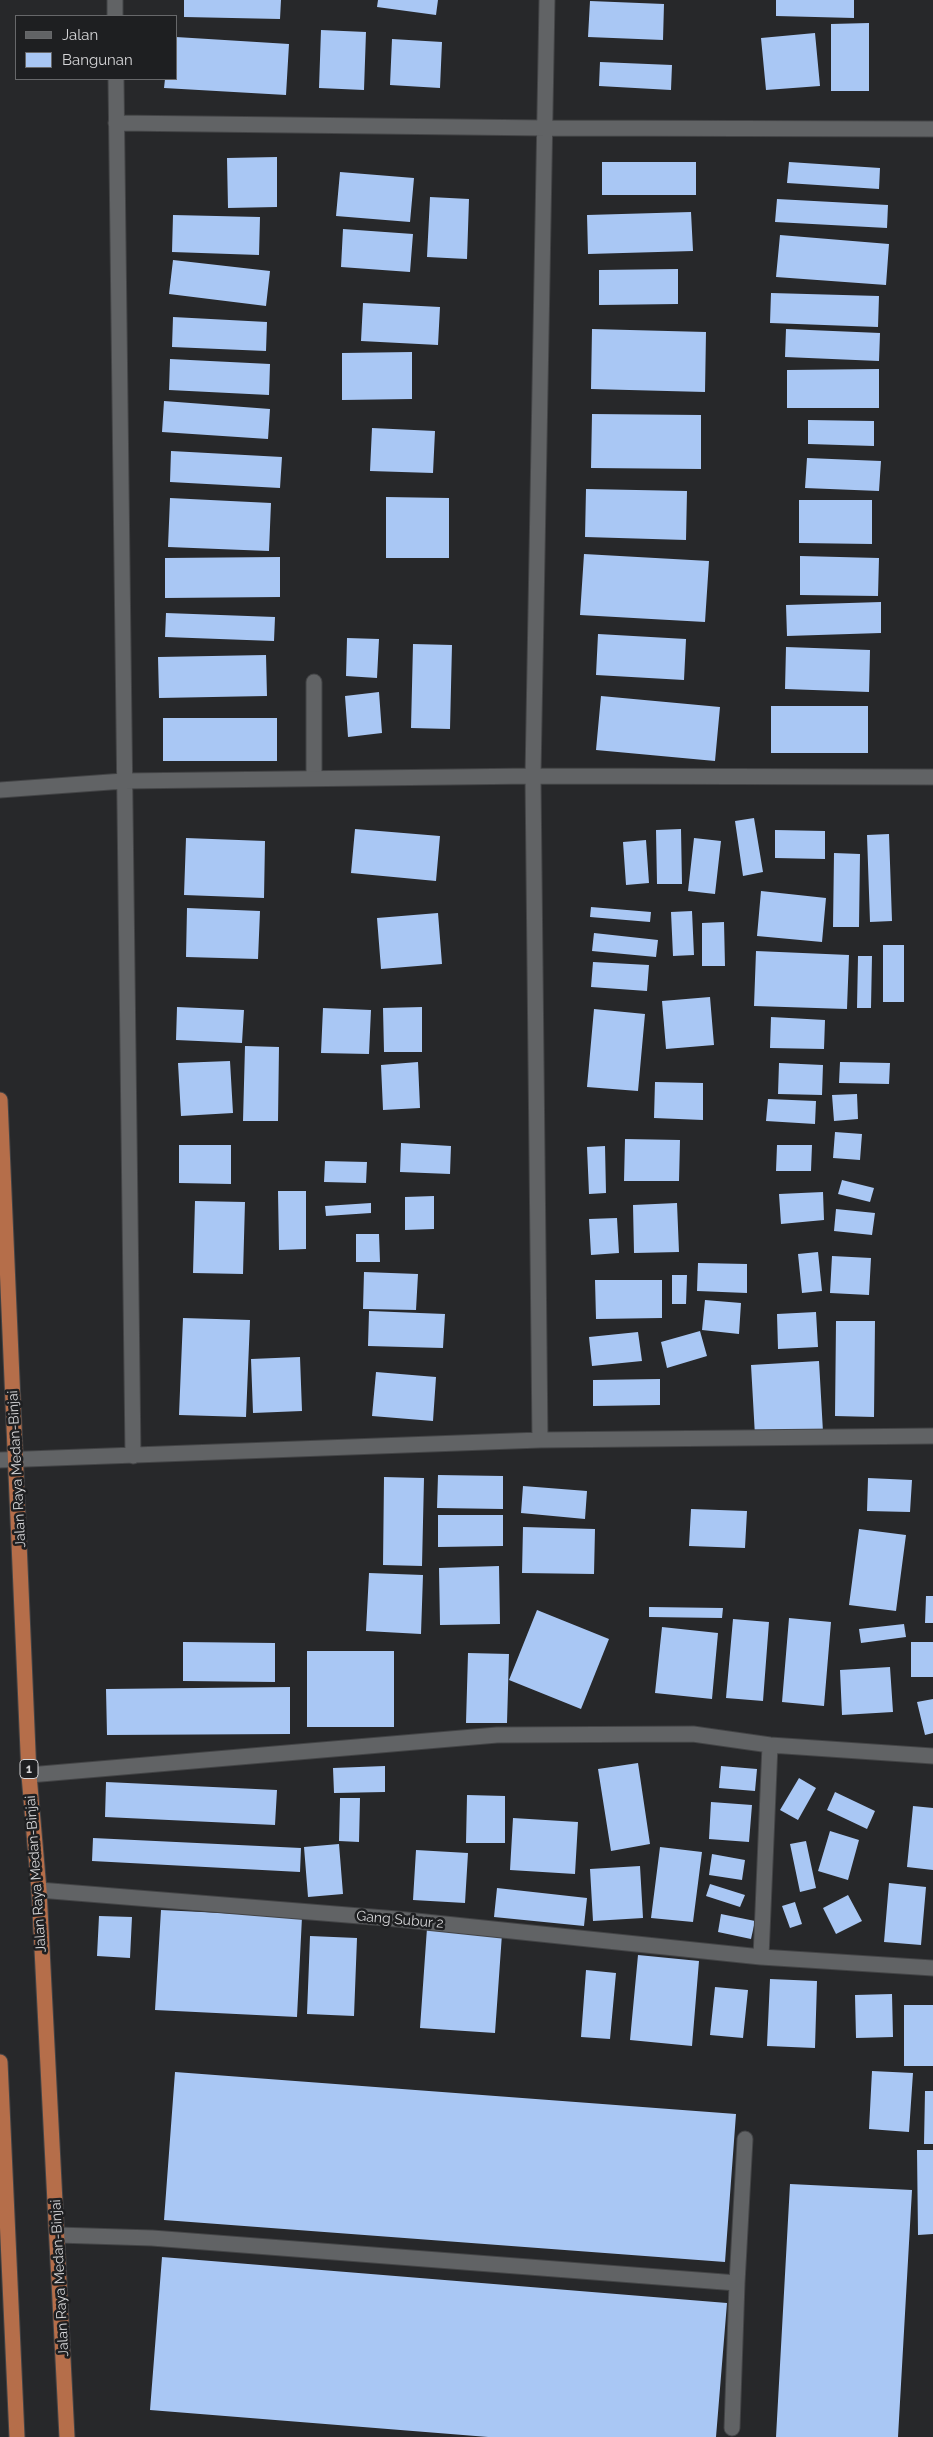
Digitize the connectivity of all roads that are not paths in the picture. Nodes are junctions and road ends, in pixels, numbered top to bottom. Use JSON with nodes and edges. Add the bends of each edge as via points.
{"nodes":[{"id":1,"x":115,"y":0,"type":"edge"},
{"id":2,"x":546,"y":0,"type":"edge"},
{"id":3,"x":115,"y":15,"type":"edge"},
{"id":4,"x":116,"y":80,"type":"edge"},
{"id":5,"x":116,"y":123,"type":"junction"},
{"id":6,"x":546,"y":128,"type":"junction"},
{"id":7,"x":933,"y":130,"type":"edge"},
{"id":8,"x":314,"y":682,"type":"dead end"},
{"id":9,"x":533,"y":776,"type":"junction"},
{"id":10,"x":933,"y":777,"type":"edge"},
{"id":11,"x":314,"y":778,"type":"junction"},
{"id":12,"x":124,"y":781,"type":"junction"},
{"id":13,"x":0,"y":790,"type":"edge"},
{"id":14,"x":0,"y":1100,"type":"edge"},
{"id":15,"x":933,"y":1436,"type":"edge"},
{"id":16,"x":540,"y":1440,"type":"junction"},
{"id":17,"x":133,"y":1456,"type":"junction"},
{"id":18,"x":0,"y":1460,"type":"edge"},
{"id":19,"x":16,"y":1460,"type":"junction"},
{"id":20,"x":770,"y":1745,"type":"junction"},
{"id":21,"x":933,"y":1756,"type":"edge"},
{"id":22,"x":29,"y":1776,"type":"junction"},
{"id":23,"x":39,"y":1890,"type":"junction"},
{"id":24,"x":761,"y":1957,"type":"junction"},
{"id":25,"x":933,"y":1968,"type":"edge"},
{"id":26,"x":0,"y":2062,"type":"edge"},
{"id":27,"x":745,"y":2139,"type":"dead end"},
{"id":28,"x":2,"y":2168,"type":"edge"},
{"id":29,"x":58,"y":2235,"type":"junction"},
{"id":30,"x":736,"y":2283,"type":"junction"},
{"id":31,"x":732,"y":2428,"type":"dead end"},
{"id":32,"x":17,"y":2437,"type":"edge"},
{"id":33,"x":67,"y":2437,"type":"edge"}],
"edges":[{"from":1,"to":3,"type":"street"},
{"from":2,"to":6,"type":"street"},
{"from":4,"to":5,"type":"street"},
{"from":5,"to":6,"type":"street"},
{"from":5,"to":12,"type":"street"},
{"from":6,"to":7,"type":"street"},
{"from":6,"to":9,"type":"street"},
{"from":8,"to":11,"type":"street"},
{"from":9,"to":10,"type":"street"},
{"from":9,"to":11,"type":"street"},
{"from":9,"to":16,"type":"street"},
{"from":11,"to":12,"type":"street"},
{"from":12,"to":13,"type":"street"},
{"from":12,"to":17,"type":"street"},
{"from":14,"to":19,"type":"highway","name":"Jalan Raya Medan-Binjai","number":"1"},
{"from":15,"to":16,"type":"street"},
{"from":16,"to":17,"type":"street"},
{"from":17,"to":19,"type":"street"},
{"from":18,"to":19,"type":"street"},
{"from":19,"to":22,"type":"highway","name":"Jalan Raya Medan-Binjai","number":"1"},
{"from":20,"to":21,"type":"street"},
{"from":20,"to":22,"type":"street","via":[[693,1734],[497,1735]]},
{"from":20,"to":24,"type":"street"},
{"from":22,"to":23,"type":"highway","name":"Jalan Raya Medan-Binjai","number":"1"},
{"from":23,"to":24,"type":"street","name":"Gang Subur 2","via":[[397,1919]]},
{"from":23,"to":29,"type":"highway","name":"Jalan Raya Medan-Binjai","number":"1"},
{"from":24,"to":25,"type":"street","name":"Gang Subur 2"},
{"from":26,"to":28,"type":"highway"},
{"from":27,"to":30,"type":"street"},
{"from":28,"to":32,"type":"highway"},
{"from":29,"to":30,"type":"street","via":[[152,2238]]},
{"from":29,"to":33,"type":"highway","name":"Jalan Raya Medan-Binjai","number":"1"},
{"from":30,"to":31,"type":"street"}]}
